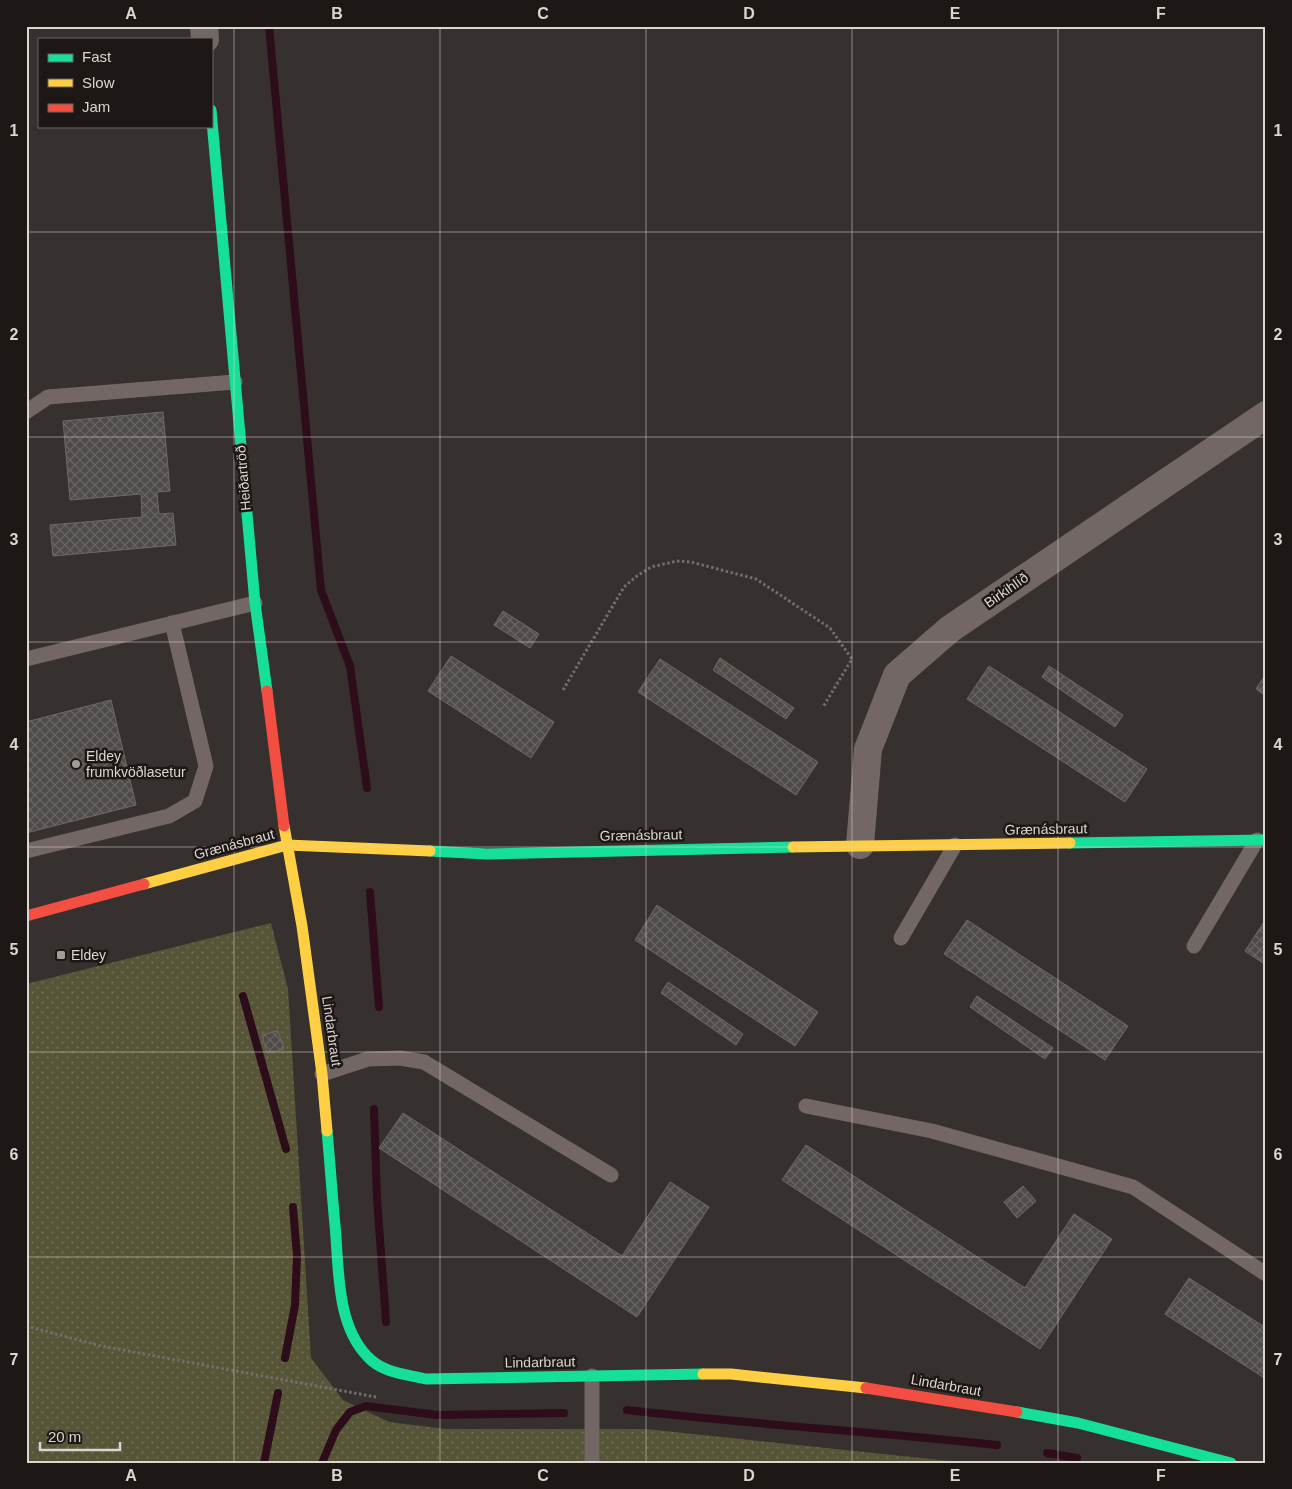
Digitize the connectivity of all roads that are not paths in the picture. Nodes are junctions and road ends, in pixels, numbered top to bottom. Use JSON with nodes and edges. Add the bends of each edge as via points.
{"nodes":[{"id":1,"x":212,"y":121,"type":"edge"},
{"id":2,"x":235,"y":382,"type":"junction"},
{"id":3,"x":26,"y":412,"type":"edge"},
{"id":4,"x":1266,"y":415,"type":"edge"},
{"id":5,"x":254,"y":603,"type":"junction"},
{"id":6,"x":172,"y":623,"type":"junction"},
{"id":7,"x":26,"y":659,"type":"edge"},
{"id":8,"x":1261,"y":840,"type":"edge"},
{"id":9,"x":287,"y":845,"type":"junction"},
{"id":10,"x":860,"y":845,"type":"junction"},
{"id":11,"x":955,"y":846,"type":"junction"},
{"id":12,"x":26,"y":851,"type":"edge"},
{"id":13,"x":26,"y":916,"type":"edge"},
{"id":14,"x":901,"y":938,"type":"dead end"},
{"id":15,"x":1194,"y":946,"type":"dead end"},
{"id":16,"x":322,"y":1074,"type":"junction"},
{"id":17,"x":806,"y":1106,"type":"dead end"},
{"id":18,"x":611,"y":1175,"type":"dead end"},
{"id":19,"x":1266,"y":1274,"type":"edge"},
{"id":20,"x":592,"y":1376,"type":"junction"},
{"id":21,"x":592,"y":1463,"type":"edge"},
{"id":22,"x":1231,"y":1463,"type":"edge"}],
"edges":[{"from":1,"to":2,"type":"street","name":"Heiðartröð"},
{"from":2,"to":3,"type":"lane","via":[[48,397]]},
{"from":2,"to":5,"type":"street","name":"Heiðartröð"},
{"from":4,"to":10,"type":"street","name":"Birkihlíð","via":[[950,629],[897,674],[868,749]]},
{"from":5,"to":6,"type":"lane"},
{"from":5,"to":9,"type":"street","name":"Heiðartröð"},
{"from":6,"to":7,"type":"lane"},
{"from":6,"to":12,"type":"lane","via":[[206,766],[195,801],[169,816]]},
{"from":8,"to":11,"type":"street","name":"Grænásbraut"},
{"from":8,"to":15,"type":"lane"},
{"from":9,"to":10,"type":"street","name":"Grænásbraut","via":[[487,854]]},
{"from":9,"to":13,"type":"street","name":"Grænásbraut"},
{"from":9,"to":16,"type":"street","name":"Lindarbraut","via":[[302,926]]},
{"from":10,"to":11,"type":"street","name":"Grænásbraut"},
{"from":11,"to":14,"type":"lane"},
{"from":16,"to":18,"type":"lane","via":[[368,1058],[424,1062]]},
{"from":16,"to":20,"type":"street","name":"Lindarbraut","via":[[341,1293],[347,1325],[362,1352],[387,1370],[426,1379]]},
{"from":17,"to":19,"type":"lane","via":[[932,1130],[1133,1187]]},
{"from":20,"to":21,"type":"lane"},
{"from":20,"to":22,"type":"street","name":"Lindarbraut","via":[[731,1374],[902,1392],[1078,1423]]}]}
